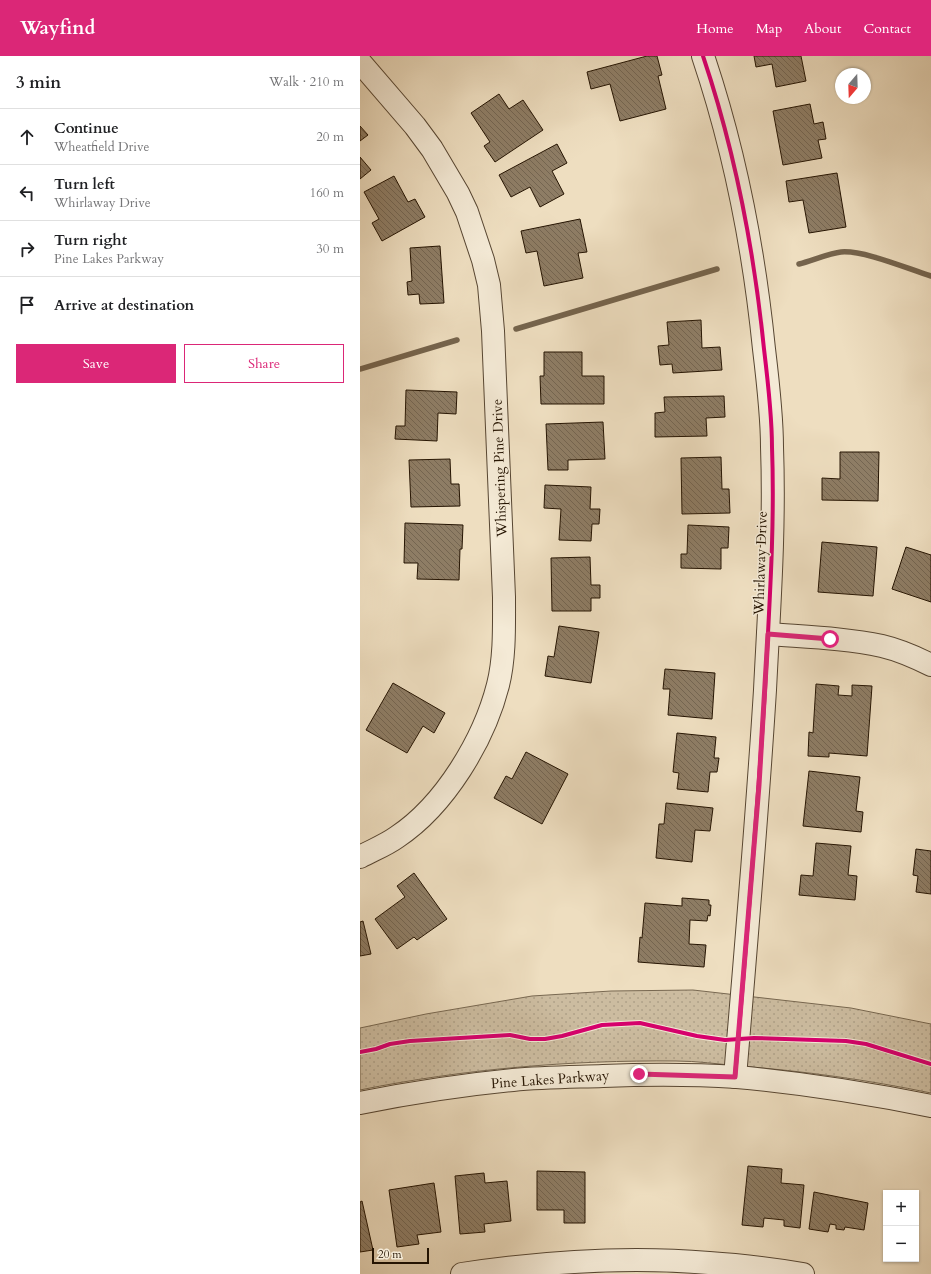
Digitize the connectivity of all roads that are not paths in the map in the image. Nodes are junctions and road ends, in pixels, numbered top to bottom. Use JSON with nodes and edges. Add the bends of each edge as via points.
{"nodes":[{"id":1,"x":704,"y":56,"type":"edge"},
{"id":2,"x":360,"y":62,"type":"edge"},
{"id":3,"x":768,"y":634,"type":"junction"},
{"id":4,"x":931,"y":665,"type":"edge"},
{"id":5,"x":360,"y":857,"type":"edge"},
{"id":6,"x":735,"y":1077,"type":"junction"},
{"id":7,"x":360,"y":1103,"type":"edge"},
{"id":8,"x":931,"y":1106,"type":"edge"},
{"id":9,"x":462,"y":1274,"type":"edge"},
{"id":10,"x":803,"y":1274,"type":"edge"}],
"edges":[{"from":1,"to":3,"type":"street","name":"Whirlaway Drive","via":[[723,122],[742,205],[761,315],[772,446],[772,564]]},
{"from":2,"to":5,"type":"street","name":"Whispering Pine Drive","via":[[432,149],[467,212],[483,260],[489,285],[493,330],[504,597],[503,643],[498,685],[480,735],[466,761],[452,782],[414,823],[398,836]]},
{"from":3,"to":4,"type":"street","via":[[882,646]]},
{"from":3,"to":6,"type":"street","name":"Whirlaway Drive","via":[[759,785]]},
{"from":6,"to":7,"type":"street","name":"Pine Lakes Parkway","via":[[639,1074],[545,1078],[435,1090]]},
{"from":6,"to":8,"type":"street","name":"Pine Lakes Parkway","via":[[833,1088]]},
{"from":9,"to":10,"type":"street","via":[[519,1266],[645,1260],[708,1263]]}]}
